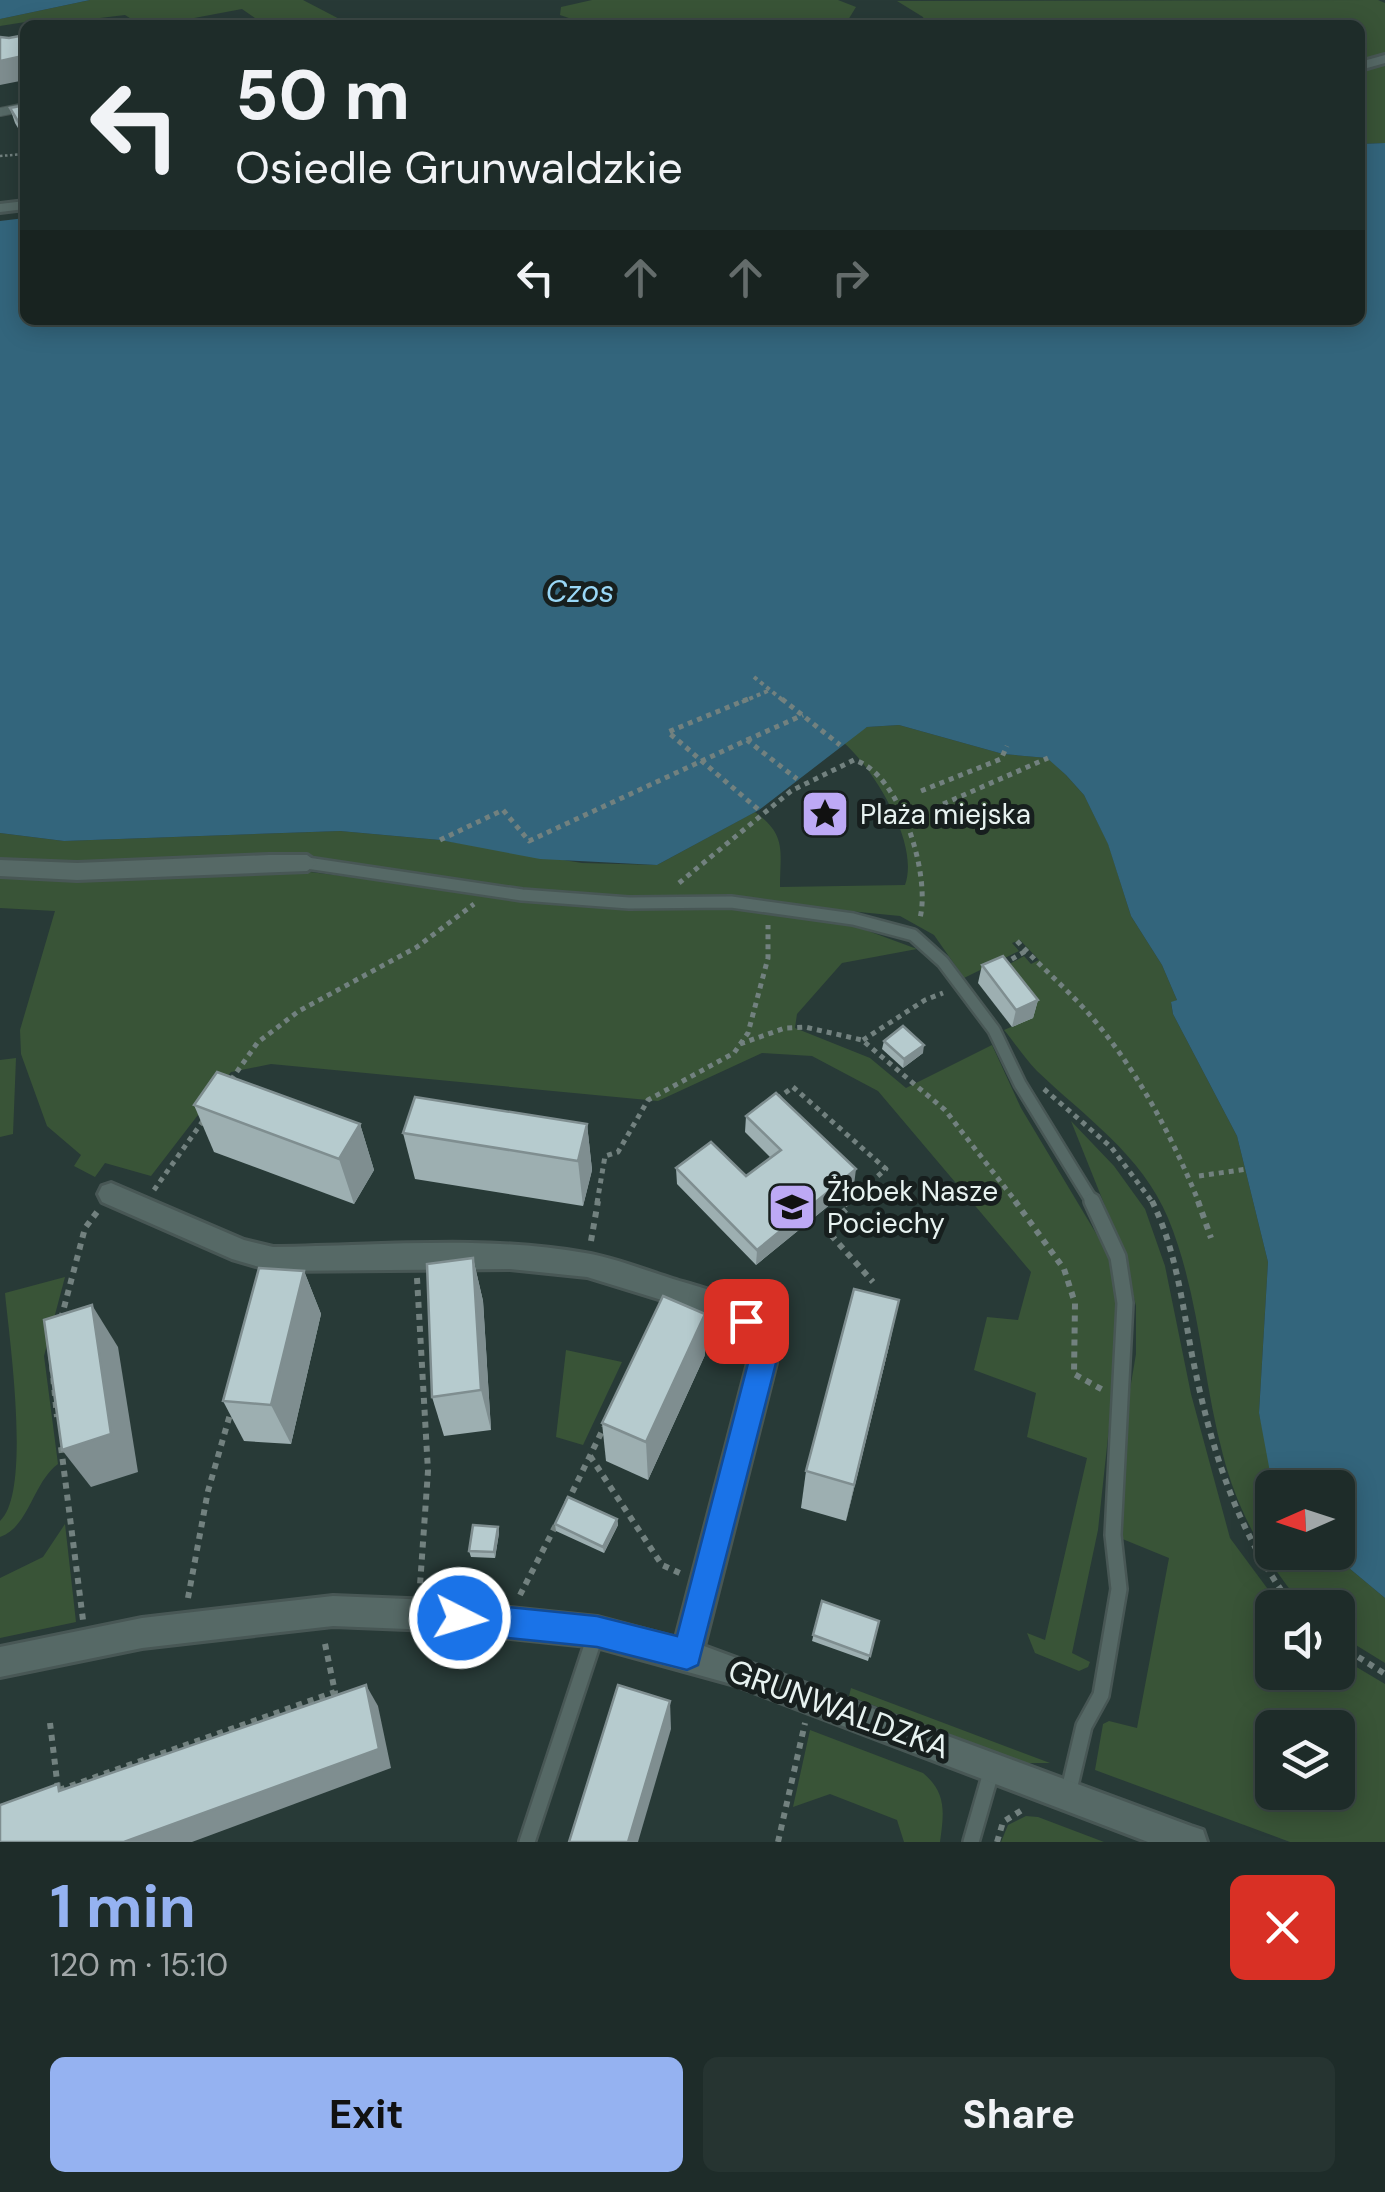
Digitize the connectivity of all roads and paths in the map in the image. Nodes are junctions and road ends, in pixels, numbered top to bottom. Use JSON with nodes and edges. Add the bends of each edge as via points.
{"nodes":[{"id":1,"x":754,"y":677,"type":"dead end"},
{"id":2,"x":770,"y":690,"type":"junction"},
{"id":3,"x":803,"y":715,"type":"junction"},
{"id":4,"x":747,"y":740,"type":"junction"},
{"id":5,"x":840,"y":745,"type":"dead end"},
{"id":6,"x":1007,"y":746,"type":"dead end"},
{"id":7,"x":1048,"y":758,"type":"dead end"},
{"id":8,"x":704,"y":762,"type":"junction"},
{"id":9,"x":796,"y":780,"type":"dead end"},
{"id":10,"x":921,"y":791,"type":"dead end"},
{"id":11,"x":934,"y":808,"type":"dead end"},
{"id":12,"x":759,"y":810,"type":"dead end"},
{"id":13,"x":440,"y":840,"type":"dead end"},
{"id":14,"x":308,"y":862,"type":"joint"},
{"id":15,"x":0,"y":868,"type":"edge"},
{"id":16,"x":482,"y":888,"type":"junction"},
{"id":17,"x":653,"y":904,"type":"junction"},
{"id":18,"x":768,"y":907,"type":"junction"},
{"id":19,"x":913,"y":935,"type":"junction"},
{"id":20,"x":1017,"y":941,"type":"dead end"},
{"id":21,"x":1026,"y":951,"type":"junction"},
{"id":22,"x":996,"y":968,"type":"edge"},
{"id":23,"x":933,"y":998,"type":"dead end"},
{"id":24,"x":862,"y":1040,"type":"junction"},
{"id":25,"x":740,"y":1044,"type":"junction"},
{"id":26,"x":1031,"y":1078,"type":"dead end"},
{"id":27,"x":229,"y":1083,"type":"edge"},
{"id":28,"x":766,"y":1107,"type":"edge"},
{"id":29,"x":210,"y":1110,"type":"edge"},
{"id":30,"x":1247,"y":1169,"type":"dead end"},
{"id":31,"x":162,"y":1176,"type":"dead end"},
{"id":32,"x":1199,"y":1176,"type":"dead end"},
{"id":33,"x":112,"y":1194,"type":"joint"},
{"id":34,"x":851,"y":1220,"type":"dead end"},
{"id":35,"x":831,"y":1235,"type":"dead end"},
{"id":36,"x":1211,"y":1238,"type":"dead end"},
{"id":37,"x":416,"y":1260,"type":"junction"},
{"id":38,"x":587,"y":1265,"type":"junction"},
{"id":39,"x":873,"y":1282,"type":"dead end"},
{"id":40,"x":60,"y":1322,"type":"edge"},
{"id":41,"x":55,"y":1342,"type":"edge"},
{"id":42,"x":1119,"y":1398,"type":"junction"},
{"id":43,"x":233,"y":1402,"type":"edge"},
{"id":44,"x":606,"y":1423,"type":"edge"},
{"id":45,"x":590,"y":1456,"type":"junction"},
{"id":46,"x":420,"y":1586,"type":"dead end"},
{"id":47,"x":706,"y":1586,"type":"junction"},
{"id":48,"x":1282,"y":1590,"type":"edge"},
{"id":49,"x":520,"y":1596,"type":"dead end"},
{"id":50,"x":188,"y":1598,"type":"dead end"},
{"id":51,"x":83,"y":1616,"type":"dead end"},
{"id":52,"x":597,"y":1632,"type":"junction"},
{"id":53,"x":324,"y":1639,"type":"dead end"},
{"id":54,"x":687,"y":1654,"type":"junction"},
{"id":55,"x":1355,"y":1655,"type":"edge"},
{"id":56,"x":0,"y":1662,"type":"edge"},
{"id":57,"x":1385,"y":1674,"type":"edge"},
{"id":58,"x":806,"y":1720,"type":"dead end"},
{"id":59,"x":50,"y":1722,"type":"dead end"},
{"id":60,"x":992,"y":1764,"type":"junction"},
{"id":61,"x":58,"y":1790,"type":"junction"},
{"id":62,"x":1068,"y":1794,"type":"junction"},
{"id":63,"x":44,"y":1795,"type":"edge"},
{"id":64,"x":1025,"y":1808,"type":"dead end"},
{"id":65,"x":527,"y":1842,"type":"edge"},
{"id":66,"x":778,"y":1842,"type":"edge"},
{"id":67,"x":970,"y":1842,"type":"edge"},
{"id":68,"x":997,"y":1842,"type":"edge"},
{"id":69,"x":1191,"y":1842,"type":"edge"}],
"edges":[{"from":1,"to":2,"type":"path"},
{"from":2,"to":3,"type":"path"},
{"from":2,"to":8,"type":"path","via":[[668,732]]},
{"from":3,"to":4,"type":"path"},
{"from":3,"to":5,"type":"path"},
{"from":4,"to":8,"type":"path"},
{"from":4,"to":9,"type":"path"},
{"from":6,"to":10,"type":"path","via":[[1001,759]]},
{"from":7,"to":11,"type":"path"},
{"from":8,"to":12,"type":"path"},
{"from":8,"to":13,"type":"path","via":[[529,842],[503,810]]},
{"from":14,"to":15,"type":"street","via":[[66,872]]},
{"from":14,"to":16,"type":"lane"},
{"from":16,"to":17,"type":"lane"},
{"from":16,"to":27,"type":"path","via":[[476,902],[436,935],[298,1011],[258,1042]]},
{"from":17,"to":18,"type":"lane"},
{"from":17,"to":19,"type":"path","via":[[790,791],[854,760],[880,776],[908,832],[925,910]]},
{"from":18,"to":19,"type":"lane","via":[[853,918]]},
{"from":18,"to":25,"type":"path","via":[[768,958]]},
{"from":19,"to":42,"type":"lane","via":[[930,946],[994,1030],[1092,1198],[1118,1257],[1125,1303]]},
{"from":20,"to":21,"type":"path"},
{"from":21,"to":22,"type":"path"},
{"from":21,"to":36,"type":"path","via":[[1091,1016],[1132,1075],[1188,1174]]},
{"from":23,"to":24,"type":"path"},
{"from":24,"to":25,"type":"path","via":[[804,1027]]},
{"from":24,"to":42,"type":"path","via":[[945,1110],[1048,1245],[1075,1303],[1074,1374]]},
{"from":25,"to":38,"type":"path","via":[[648,1100],[618,1152],[605,1156]]},
{"from":26,"to":48,"type":"path","via":[[1123,1163],[1160,1218],[1224,1492]]},
{"from":28,"to":34,"type":"path","via":[[793,1086],[886,1169],[840,1208]]},
{"from":29,"to":31,"type":"path"},
{"from":30,"to":32,"type":"path"},
{"from":33,"to":37,"type":"street","via":[[273,1259]]},
{"from":33,"to":40,"type":"path","via":[[86,1228]]},
{"from":35,"to":39,"type":"path"},
{"from":37,"to":38,"type":"street"},
{"from":37,"to":46,"type":"path","via":[[426,1420]]},
{"from":38,"to":47,"type":"street","via":[[728,1308],[746,1321],[762,1350]]},
{"from":41,"to":51,"type":"path","via":[[50,1360]]},
{"from":42,"to":62,"type":"lane","via":[[1113,1535],[1119,1589],[1101,1694],[1084,1726]]},
{"from":43,"to":50,"type":"path"},
{"from":44,"to":45,"type":"path"},
{"from":45,"to":47,"type":"path","via":[[662,1566]]},
{"from":45,"to":49,"type":"path"},
{"from":47,"to":54,"type":"street"},
{"from":52,"to":54,"type":"street","name":"GRUNWALDZKA"},
{"from":52,"to":56,"type":"street","name":"GRUNWALDZKA","via":[[333,1611],[142,1633]]},
{"from":52,"to":65,"type":"lane"},
{"from":53,"to":61,"type":"path","via":[[336,1692]]},
{"from":54,"to":60,"type":"street","name":"GRUNWALDZKA"},
{"from":55,"to":57,"type":"path"},
{"from":58,"to":66,"type":"path"},
{"from":59,"to":61,"type":"path"},
{"from":60,"to":62,"type":"street","name":"GRUNWALDZKA"},
{"from":60,"to":67,"type":"lane"},
{"from":61,"to":63,"type":"path"},
{"from":62,"to":69,"type":"street","name":"GRUNWALDZKA"},
{"from":64,"to":68,"type":"path","via":[[1003,1822]]}]}
